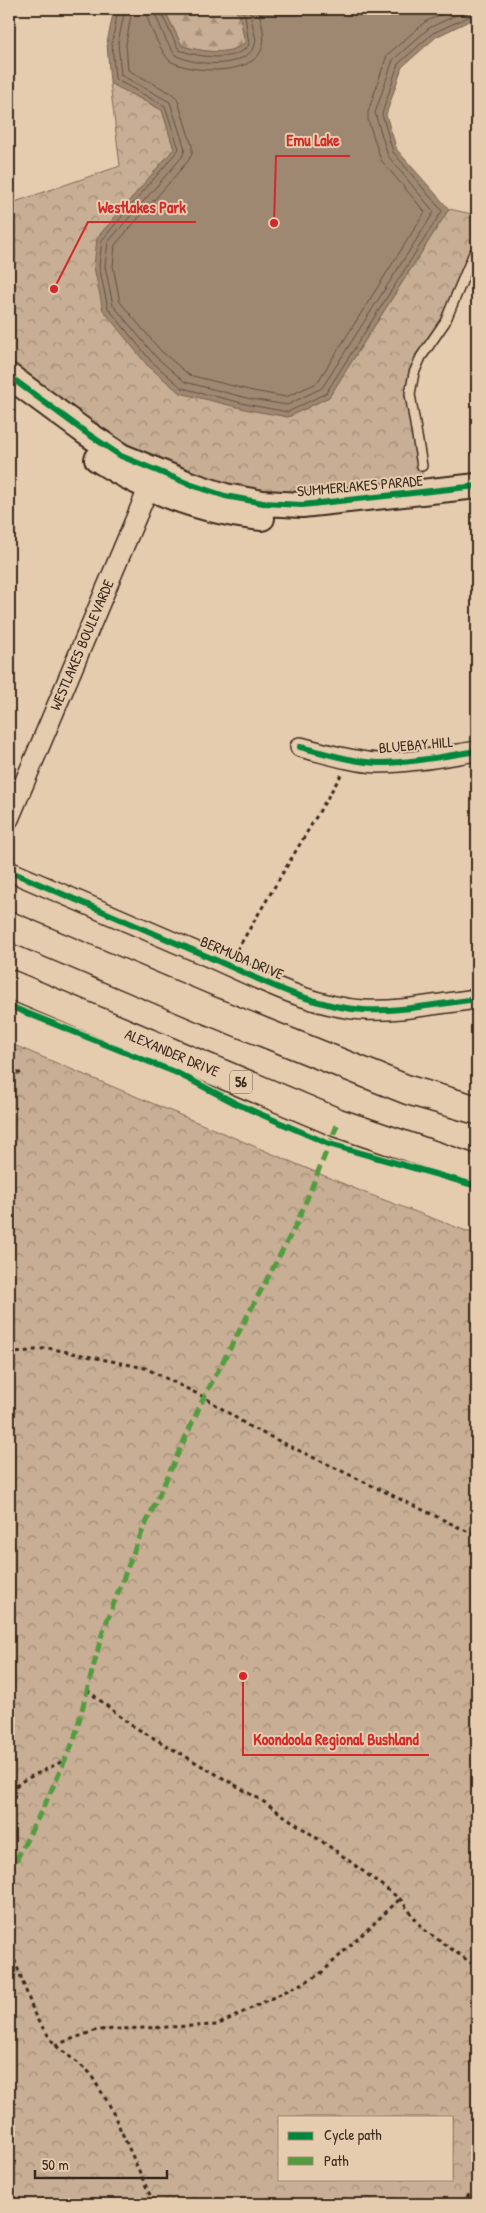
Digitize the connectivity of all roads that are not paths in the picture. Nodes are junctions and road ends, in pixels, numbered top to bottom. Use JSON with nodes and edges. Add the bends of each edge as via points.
{"nodes":[{"id":1,"x":477,"y":250,"type":"edge"},
{"id":2,"x":9,"y":376,"type":"edge"},
{"id":3,"x":9,"y":394,"type":"edge"},
{"id":4,"x":422,"y":466,"type":"dead end"},
{"id":5,"x":152,"y":480,"type":"junction"},
{"id":6,"x":477,"y":486,"type":"edge"},
{"id":7,"x":477,"y":501,"type":"edge"},
{"id":8,"x":300,"y":747,"type":"dead end"},
{"id":9,"x":477,"y":751,"type":"edge"},
{"id":10,"x":9,"y":819,"type":"edge"},
{"id":11,"x":9,"y":871,"type":"edge"},
{"id":12,"x":9,"y":926,"type":"edge"},
{"id":13,"x":9,"y":984,"type":"edge"},
{"id":14,"x":477,"y":999,"type":"edge"},
{"id":15,"x":477,"y":1110,"type":"edge"},
{"id":16,"x":477,"y":1170,"type":"edge"}],
"edges":[{"from":1,"to":4,"type":"lane","via":[[445,322],[414,372],[410,394]]},
{"from":2,"to":5,"type":"street","name":"SUMMERLAKES PARADE"},
{"from":3,"to":5,"type":"street","name":"SUMMERLAKES PARADE","via":[[114,470]]},
{"from":5,"to":6,"type":"street","name":"SUMMERLAKES PARADE","via":[[263,503],[302,505]]},
{"from":5,"to":7,"type":"street","name":"SUMMERLAKES PARADE","via":[[198,507],[271,519],[309,520]]},
{"from":5,"to":10,"type":"street","name":"WESTLAKES BOULEVARDE"},
{"from":8,"to":9,"type":"street","name":"BLUEBAY HILL","via":[[378,763]]},
{"from":11,"to":14,"type":"street","name":"BERMUDA DRIVE","via":[[305,997],[365,1010]]},
{"from":12,"to":15,"type":"main road","via":[[399,1086]]},
{"from":13,"to":16,"type":"main road","name":"ALEXANDER DRIVE","number":"56","via":[[338,1123]]}]}
